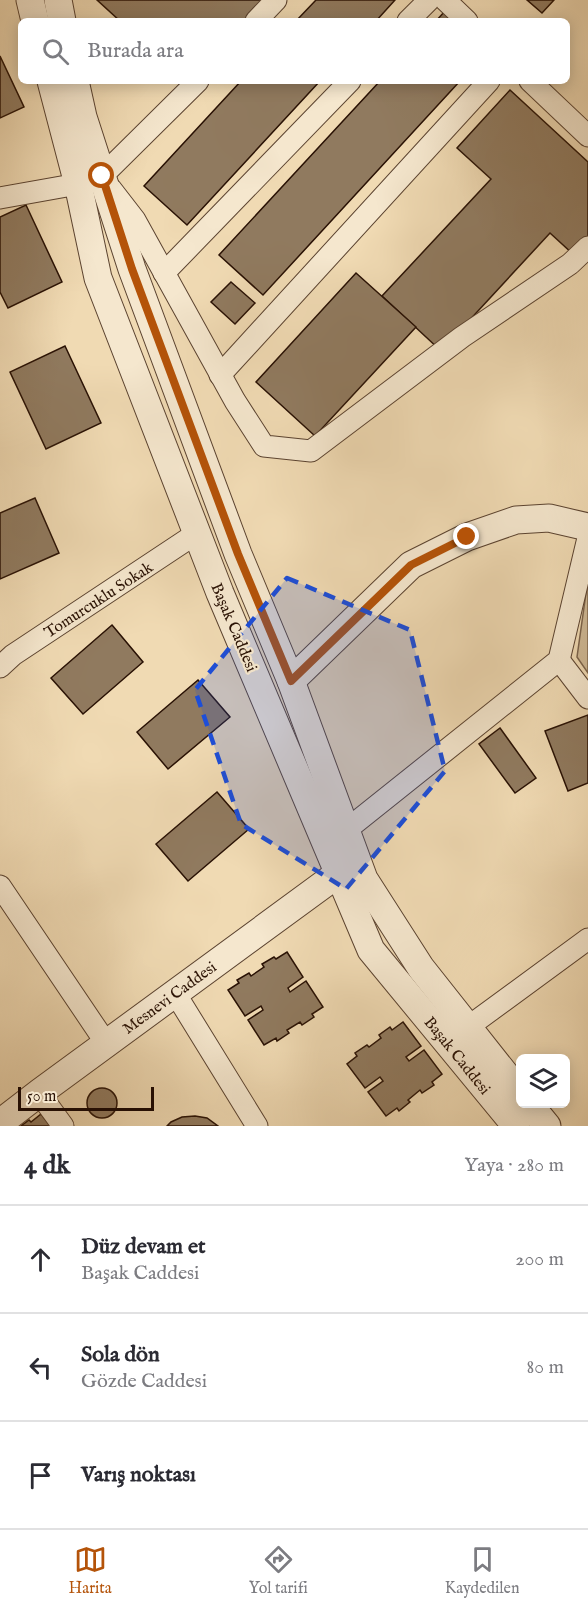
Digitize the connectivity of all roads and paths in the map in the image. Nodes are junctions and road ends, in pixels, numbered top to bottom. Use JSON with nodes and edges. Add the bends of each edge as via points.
{"nodes":[{"id":1,"x":30,"y":0,"type":"edge"},
{"id":2,"x":58,"y":0,"type":"edge"},
{"id":3,"x":276,"y":0,"type":"edge"},
{"id":4,"x":429,"y":0,"type":"edge"},
{"id":5,"x":445,"y":0,"type":"edge"},
{"id":6,"x":34,"y":18,"type":"edge"},
{"id":7,"x":61,"y":18,"type":"edge"},
{"id":8,"x":259,"y":18,"type":"edge"},
{"id":9,"x":411,"y":18,"type":"edge"},
{"id":10,"x":464,"y":18,"type":"edge"},
{"id":11,"x":52,"y":84,"type":"edge"},
{"id":12,"x":76,"y":84,"type":"edge"},
{"id":13,"x":195,"y":84,"type":"edge"},
{"id":14,"x":347,"y":84,"type":"edge"},
{"id":15,"x":486,"y":84,"type":"edge"},
{"id":16,"x":533,"y":84,"type":"edge"},
{"id":17,"x":588,"y":136,"type":"edge"},
{"id":18,"x":90,"y":180,"type":"junction"},
{"id":19,"x":0,"y":198,"type":"edge"},
{"id":20,"x":588,"y":247,"type":"edge"},
{"id":21,"x":164,"y":273,"type":"junction"},
{"id":22,"x":220,"y":375,"type":"junction"},
{"id":23,"x":588,"y":527,"type":"edge"},
{"id":24,"x":197,"y":533,"type":"junction"},
{"id":25,"x":588,"y":538,"type":"edge"},
{"id":26,"x":559,"y":660,"type":"junction"},
{"id":27,"x":0,"y":667,"type":"edge"},
{"id":28,"x":291,"y":681,"type":"junction"},
{"id":29,"x":588,"y":698,"type":"edge"},
{"id":30,"x":345,"y":831,"type":"junction"},
{"id":31,"x":339,"y":873,"type":"junction"},
{"id":32,"x":0,"y":886,"type":"edge"},
{"id":33,"x":588,"y":939,"type":"edge"},
{"id":34,"x":175,"y":993,"type":"junction"},
{"id":35,"x":468,"y":1027,"type":"junction"},
{"id":36,"x":106,"y":1043,"type":"junction"},
{"id":37,"x":516,"y":1088,"type":"edge"},
{"id":38,"x":39,"y":1093,"type":"junction"},
{"id":39,"x":532,"y":1108,"type":"edge"},
{"id":40,"x":0,"y":1123,"type":"edge"},
{"id":41,"x":63,"y":1126,"type":"edge"},
{"id":42,"x":257,"y":1126,"type":"edge"},
{"id":43,"x":516,"y":1126,"type":"edge"},
{"id":44,"x":547,"y":1126,"type":"edge"}],
"edges":[{"from":1,"to":6,"type":"street"},
{"from":2,"to":7,"type":"street"},
{"from":3,"to":8,"type":"street"},
{"from":4,"to":9,"type":"street"},
{"from":5,"to":10,"type":"street"},
{"from":11,"to":18,"type":"street","name":"Başak Caddesi"},
{"from":12,"to":18,"type":"street","name":"Başak Caddesi"},
{"from":13,"to":18,"type":"street"},
{"from":14,"to":21,"type":"street"},
{"from":15,"to":22,"type":"street"},
{"from":16,"to":17,"type":"street"},
{"from":18,"to":19,"type":"street"},
{"from":18,"to":21,"type":"street","via":[[135,220]]},
{"from":18,"to":24,"type":"street","name":"Başak Caddesi","via":[[98,278]]},
{"from":18,"to":28,"type":"street","name":"Başak Caddesi","via":[[132,269],[238,554]]},
{"from":20,"to":22,"type":"street","via":[[570,264],[462,337],[311,451],[264,446]]},
{"from":21,"to":22,"type":"street"},
{"from":23,"to":28,"type":"street","via":[[549,518],[516,520],[467,537],[411,565]]},
{"from":24,"to":27,"type":"street","name":"Tomurcuklu Sokak"},
{"from":24,"to":31,"type":"street","name":"Başak Caddesi"},
{"from":25,"to":26,"type":"street"},
{"from":26,"to":29,"type":"street"},
{"from":26,"to":30,"type":"street"},
{"from":28,"to":30,"type":"street","name":"Başak Caddesi"},
{"from":30,"to":35,"type":"street","name":"Başak Caddesi","via":[[364,879],[421,968]]},
{"from":31,"to":34,"type":"street","name":"Mesnevi Caddesi"},
{"from":31,"to":43,"type":"street","name":"Başak Caddesi","via":[[371,950]]},
{"from":32,"to":36,"type":"street"},
{"from":33,"to":35,"type":"street"},
{"from":34,"to":36,"type":"street","name":"Mesnevi Caddesi"},
{"from":34,"to":42,"type":"street"},
{"from":35,"to":37,"type":"street","name":"Başak Caddesi"},
{"from":36,"to":38,"type":"street","name":"Mesnevi Caddesi"},
{"from":38,"to":40,"type":"street","name":"Mesnevi Caddesi"},
{"from":38,"to":41,"type":"street"},
{"from":39,"to":44,"type":"street"}]}
